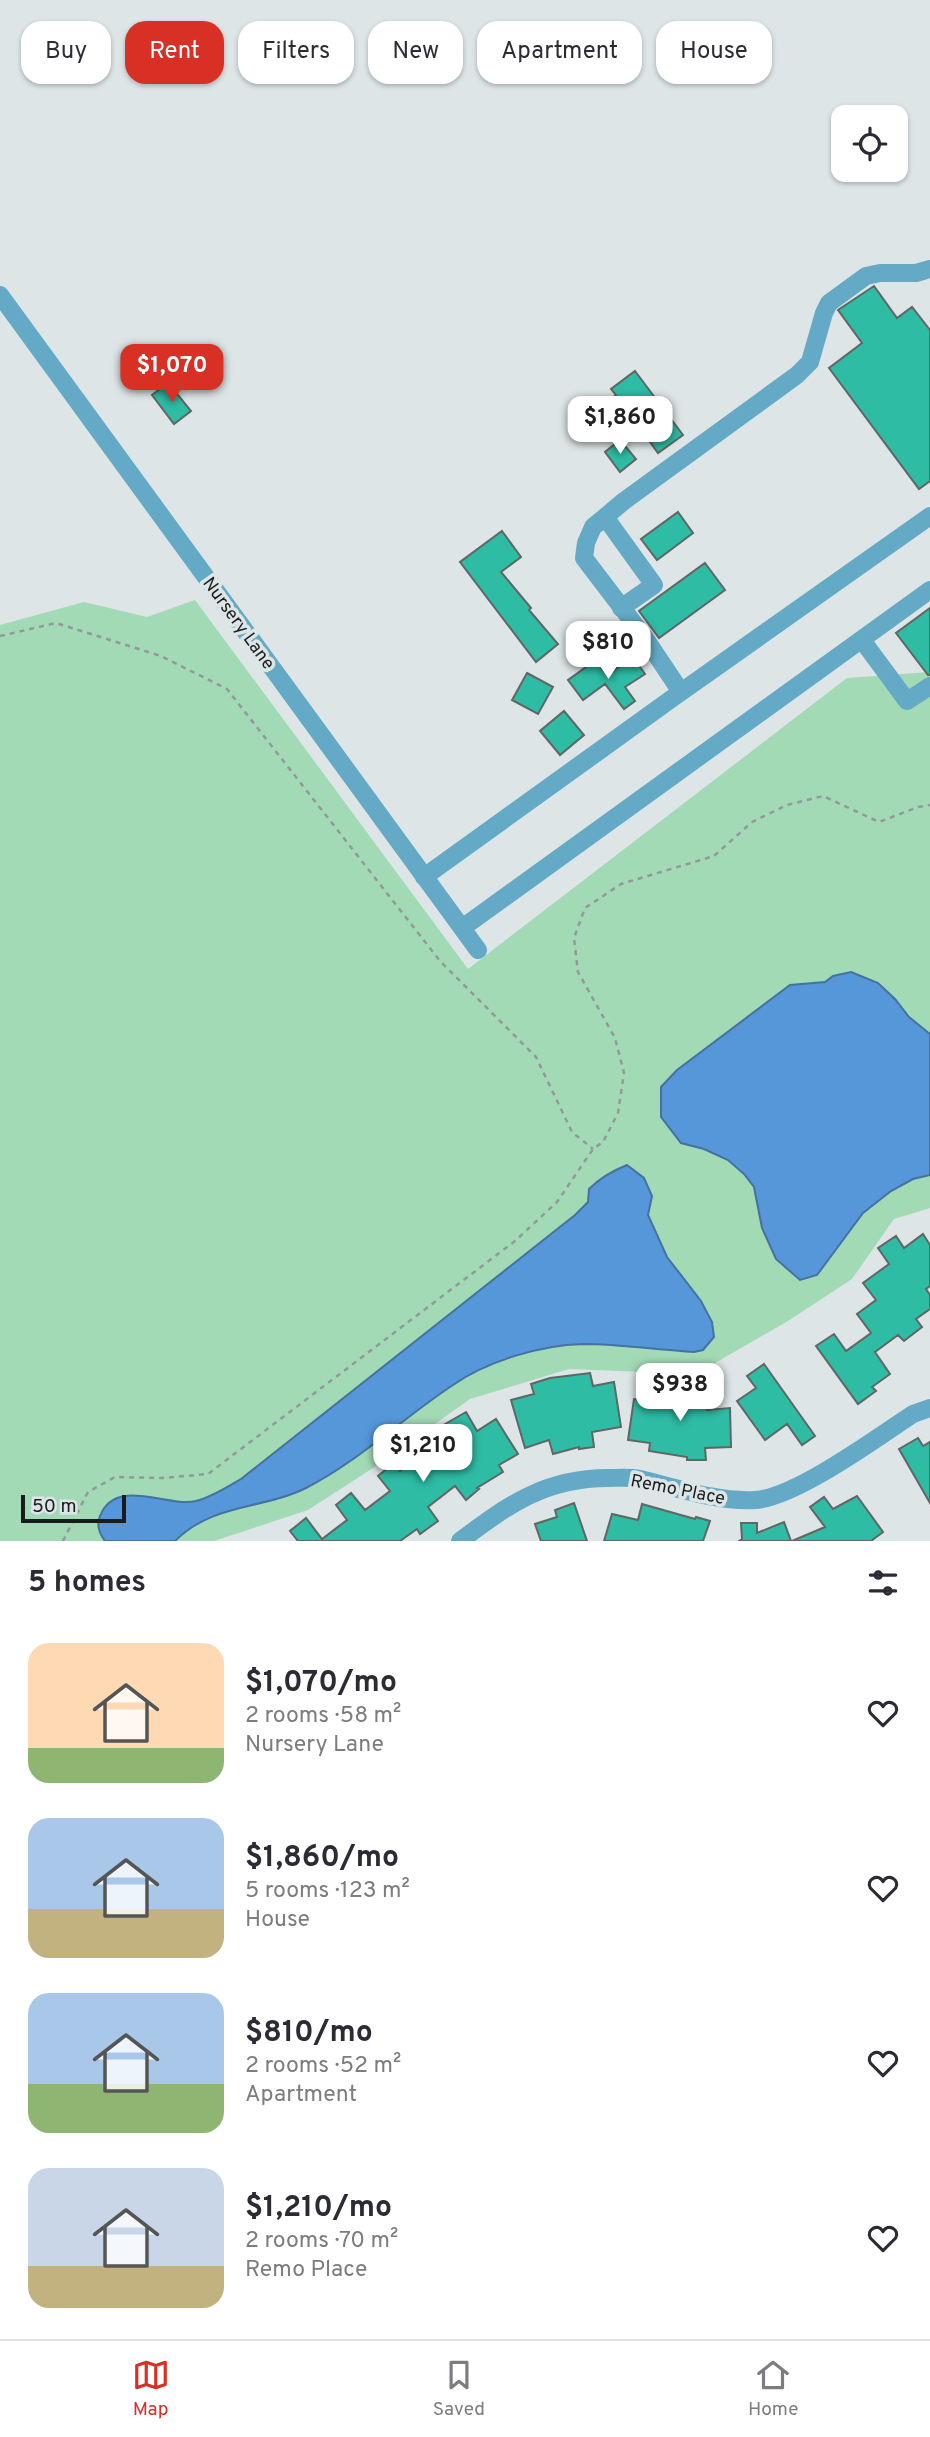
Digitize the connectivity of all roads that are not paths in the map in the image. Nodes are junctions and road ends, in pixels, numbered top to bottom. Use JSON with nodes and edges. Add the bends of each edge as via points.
{"nodes":[{"id":1,"x":930,"y":269,"type":"edge"},
{"id":2,"x":0,"y":295,"type":"edge"},
{"id":3,"x":930,"y":516,"type":"edge"},
{"id":4,"x":605,"y":517,"type":"junction"},
{"id":5,"x":930,"y":590,"type":"edge"},
{"id":6,"x":621,"y":608,"type":"junction"},
{"id":7,"x":862,"y":640,"type":"junction"},
{"id":8,"x":930,"y":686,"type":"edge"},
{"id":9,"x":681,"y":692,"type":"junction"},
{"id":10,"x":424,"y":877,"type":"junction"},
{"id":11,"x":461,"y":928,"type":"junction"},
{"id":12,"x":478,"y":950,"type":"dead end"},
{"id":13,"x":930,"y":1408,"type":"edge"},
{"id":14,"x":460,"y":1541,"type":"edge"}],
"edges":[{"from":1,"to":4,"type":"street","via":[[866,276],[830,303],[810,362],[797,375]]},
{"from":2,"to":10,"type":"street","name":"Nursery Lane"},
{"from":3,"to":9,"type":"street"},
{"from":4,"to":6,"type":"street","via":[[593,527],[584,558]]},
{"from":4,"to":6,"type":"street","via":[[654,585]]},
{"from":5,"to":7,"type":"street"},
{"from":6,"to":9,"type":"street"},
{"from":7,"to":8,"type":"street","via":[[907,701]]},
{"from":7,"to":11,"type":"street"},
{"from":9,"to":10,"type":"street"},
{"from":10,"to":11,"type":"street","name":"Nursery Lane"},
{"from":11,"to":12,"type":"street","name":"Nursery Lane"},
{"from":13,"to":14,"type":"street","name":"Remo Place","via":[[913,1413],[789,1491],[757,1500],[720,1499],[636,1478],[588,1478],[545,1487],[503,1508]]}]}
